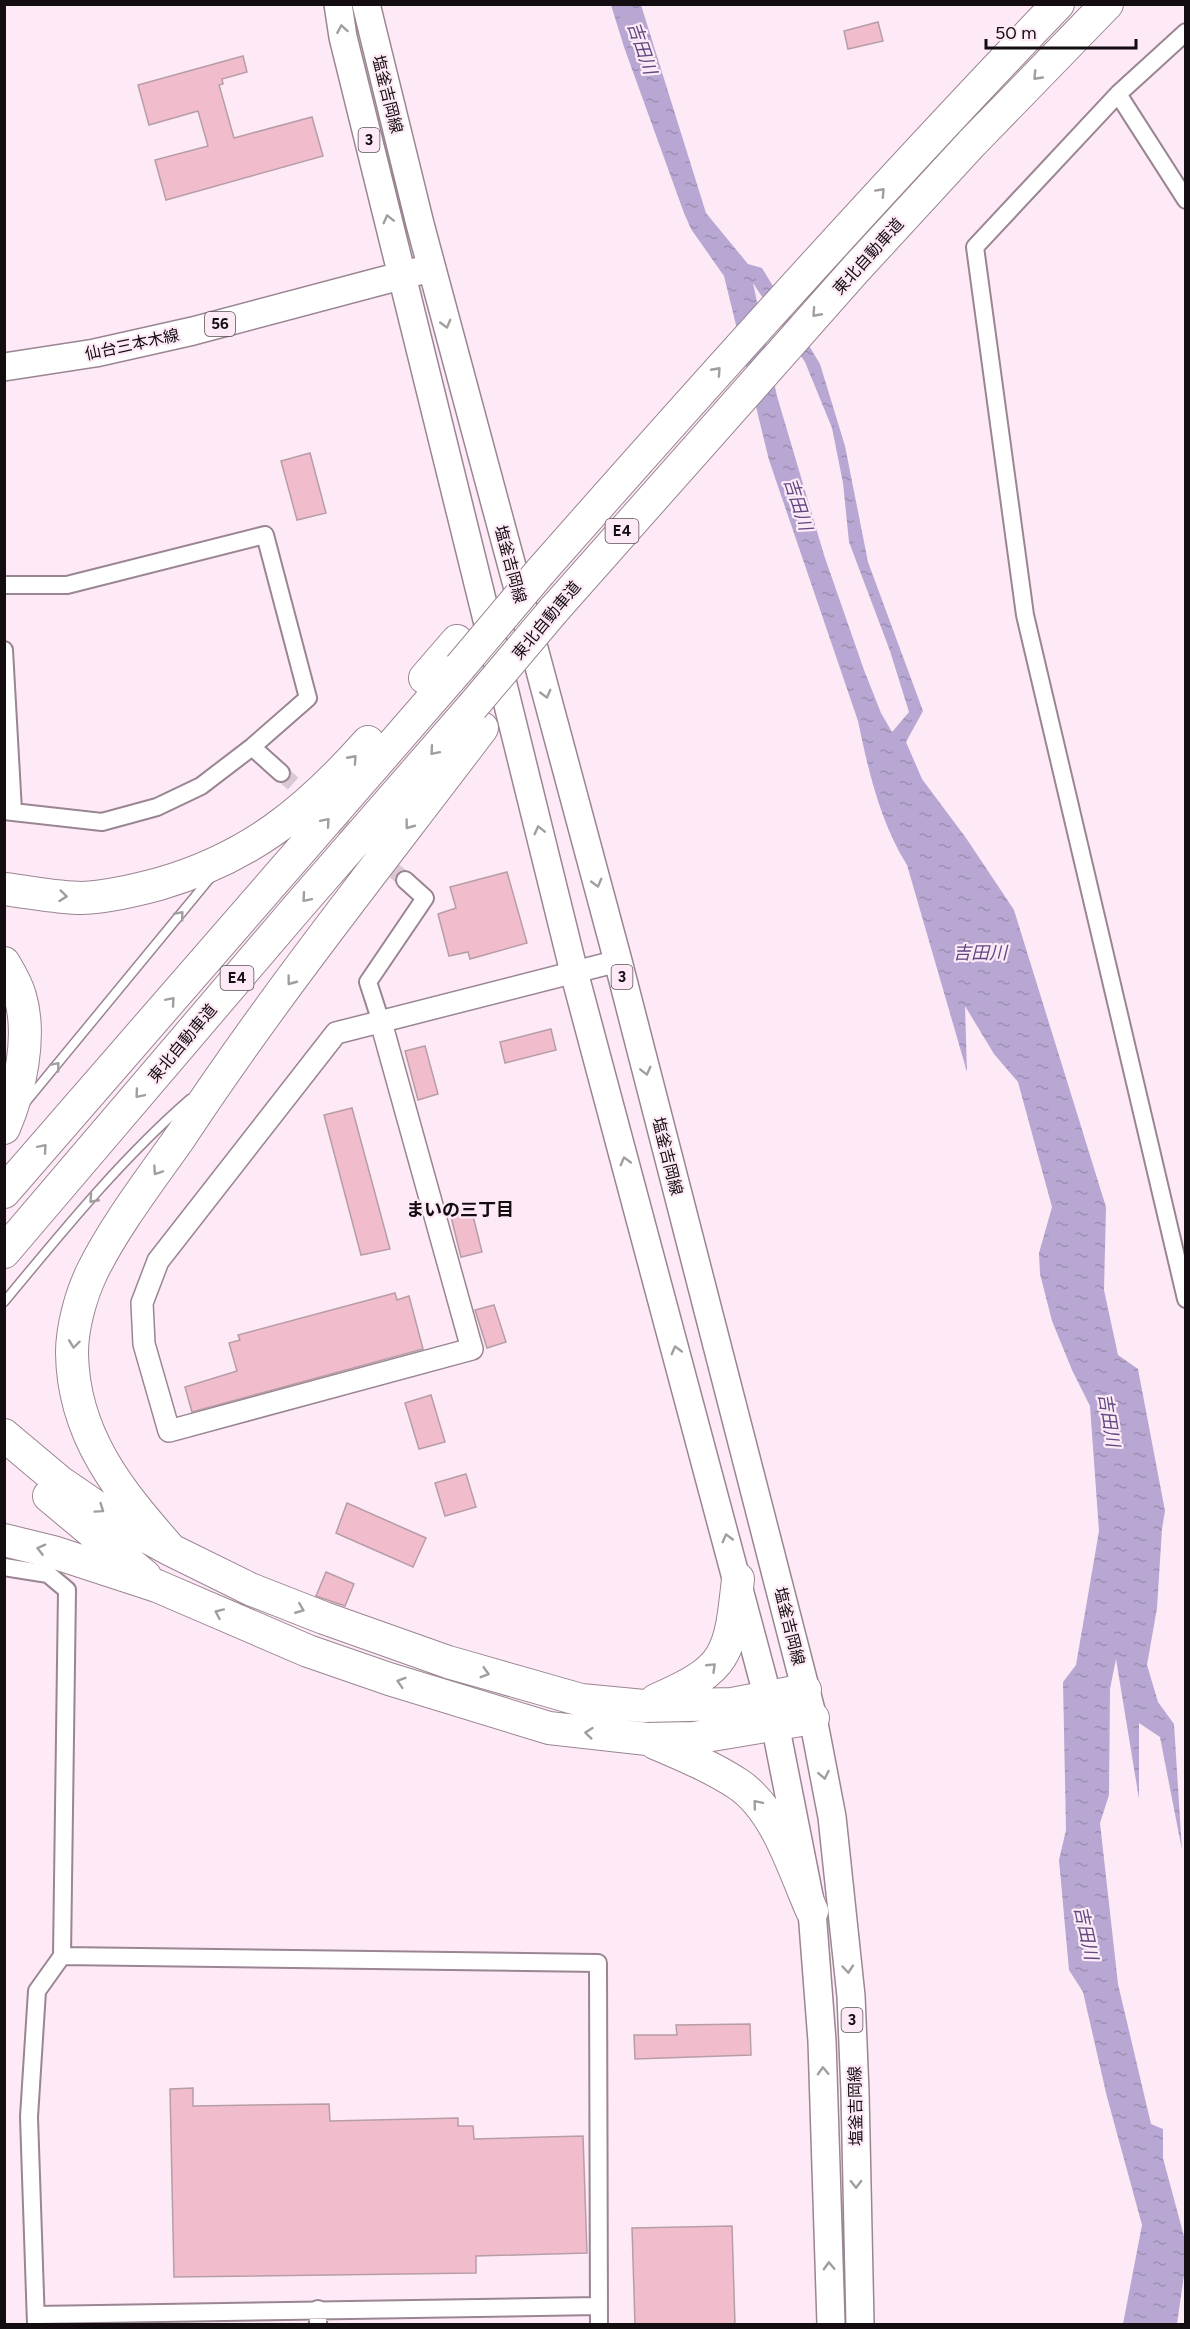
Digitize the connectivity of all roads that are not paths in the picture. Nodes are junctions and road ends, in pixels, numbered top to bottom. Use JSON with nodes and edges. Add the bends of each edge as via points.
{"nodes":[{"id":1,"x":338,"y":4,"type":"edge"},
{"id":2,"x":366,"y":4,"type":"edge"},
{"id":3,"x":1058,"y":4,"type":"edge"},
{"id":4,"x":1107,"y":4,"type":"edge"},
{"id":5,"x":1185,"y":32,"type":"edge"},
{"id":6,"x":1119,"y":94,"type":"junction"},
{"id":7,"x":1185,"y":200,"type":"edge"},
{"id":8,"x":431,"y":267,"type":"junction"},
{"id":9,"x":403,"y":275,"type":"junction"},
{"id":10,"x":4,"y":367,"type":"edge"},
{"id":11,"x":4,"y":585,"type":"edge"},
{"id":12,"x":4,"y":650,"type":"edge"},
{"id":13,"x":459,"y":654,"type":"junction"},
{"id":14,"x":477,"y":718,"type":"junction"},
{"id":15,"x":252,"y":747,"type":"junction"},
{"id":16,"x":281,"y":774,"type":"tunnel mouth"},
{"id":17,"x":9,"y":811,"type":"edge"},
{"id":18,"x":225,"y":860,"type":"junction"},
{"id":19,"x":405,"y":880,"type":"tunnel mouth"},
{"id":20,"x":4,"y":889,"type":"edge"},
{"id":21,"x":618,"y":961,"type":"junction"},
{"id":22,"x":4,"y":963,"type":"edge"},
{"id":23,"x":574,"y":972,"type":"junction"},
{"id":24,"x":381,"y":1022,"type":"junction"},
{"id":25,"x":225,"y":1070,"type":"junction"},
{"id":26,"x":5,"y":1128,"type":"edge"},
{"id":27,"x":4,"y":1192,"type":"edge"},
{"id":28,"x":4,"y":1252,"type":"edge"},
{"id":29,"x":1185,"y":1299,"type":"edge"},
{"id":30,"x":4,"y":1302,"type":"edge"},
{"id":31,"x":4,"y":1435,"type":"edge"},
{"id":32,"x":4,"y":1460,"type":"edge"},
{"id":33,"x":4,"y":1540,"type":"edge"},
{"id":34,"x":171,"y":1550,"type":"junction"},
{"id":35,"x":4,"y":1567,"type":"edge"},
{"id":36,"x":738,"y":1579,"type":"junction"},
{"id":37,"x":157,"y":1586,"type":"junction"},
{"id":38,"x":809,"y":1704,"type":"junction"},
{"id":39,"x":644,"y":1706,"type":"junction"},
{"id":40,"x":772,"y":1710,"type":"junction"},
{"id":41,"x":647,"y":1739,"type":"junction"},
{"id":42,"x":812,"y":1911,"type":"junction"},
{"id":43,"x":62,"y":1956,"type":"junction"},
{"id":44,"x":598,"y":2306,"type":"junction"},
{"id":45,"x":318,"y":2317,"type":"edge"},
{"id":46,"x":36,"y":2320,"type":"edge"},
{"id":47,"x":599,"y":2325,"type":"edge"},
{"id":48,"x":831,"y":2325,"type":"edge"},
{"id":49,"x":860,"y":2325,"type":"edge"}],
"edges":[{"from":9,"to":1,"type":"main road","name":"塩釜吉岡線","number":"3","one_way":true},
{"from":2,"to":8,"type":"main road","name":"塩釜吉岡線","number":"3"},
{"from":13,"to":3,"type":"highway","name":"東北自動車道","number":"E4","one_way":true,"bridge":true,"via":[[537,561],[678,415],[841,234]]},
{"from":4,"to":14,"type":"highway","name":"東北自動車道","number":"E4","one_way":true,"bridge":true,"via":[[971,144],[692,452]]},
{"from":5,"to":6,"type":"street"},
{"from":6,"to":7,"type":"street"},
{"from":6,"to":29,"type":"street","via":[[975,247],[1025,615]]},
{"from":8,"to":9,"type":"main road","name":"仙台三本木線","number":"56"},
{"from":8,"to":21,"type":"main road","name":"塩釜吉岡線","number":"3","one_way":true},
{"from":9,"to":10,"type":"main road","name":"仙台三本木線","number":"56","via":[[193,331],[95,353]]},
{"from":23,"to":9,"type":"main road","name":"塩釜吉岡線","number":"3","one_way":true},
{"from":11,"to":15,"type":"street","via":[[67,585],[266,535],[308,698]]},
{"from":12,"to":17,"type":"street"},
{"from":18,"to":13,"type":"highway","one_way":true,"via":[[305,807]]},
{"from":27,"to":13,"type":"highway","name":"東北自動車道","number":"E4","one_way":true},
{"from":14,"to":25,"type":"highway","one_way":true},
{"from":14,"to":28,"type":"highway","name":"東北自動車道","number":"E4","one_way":true,"via":[[298,907]]},
{"from":15,"to":16,"type":"street"},
{"from":15,"to":17,"type":"street","via":[[201,786],[157,807],[102,822]]},
{"from":20,"to":18,"type":"highway","one_way":true,"via":[[81,898],[125,894]]},
{"from":26,"to":18,"type":"lane","one_way":true},
{"from":19,"to":24,"type":"street","via":[[425,898],[368,982]]},
{"from":21,"to":23,"type":"street"},
{"from":21,"to":38,"type":"main road","name":"塩釜吉岡線","number":"3","one_way":true},
{"from":22,"to":26,"type":"highway","via":[[21,996],[25,1039],[19,1081]]},
{"from":23,"to":24,"type":"street"},
{"from":36,"to":23,"type":"main road","name":"塩釜吉岡線","number":"3","one_way":true},
{"from":24,"to":24,"type":"street","via":[[336,1033],[158,1261],[142,1303],[144,1344],[170,1431],[472,1349]]},
{"from":25,"to":30,"type":"lane","one_way":true,"via":[[158,1128]]},
{"from":25,"to":34,"type":"highway","one_way":true,"via":[[92,1272],[79,1310],[72,1351],[76,1392],[100,1458],[133,1507]]},
{"from":31,"to":34,"type":"highway","one_way":true,"via":[[60,1482],[114,1519]]},
{"from":32,"to":37,"type":"highway"},
{"from":37,"to":33,"type":"highway","one_way":true},
{"from":34,"to":39,"type":"highway","one_way":true,"via":[[250,1589],[448,1662],[581,1700]]},
{"from":35,"to":43,"type":"street","via":[[48,1574],[67,1590]]},
{"from":39,"to":36,"type":"highway","one_way":true,"via":[[691,1685],[717,1665],[733,1626]]},
{"from":36,"to":40,"type":"main road","name":"塩釜吉岡線","number":"3"},
{"from":41,"to":37,"type":"highway","one_way":true,"via":[[549,1728],[389,1679],[308,1651]]},
{"from":38,"to":40,"type":"highway"},
{"from":38,"to":49,"type":"main road","name":"塩釜吉岡線","number":"3","one_way":true,"via":[[832,1817],[851,1996]]},
{"from":39,"to":40,"type":"highway","via":[[732,1704]]},
{"from":40,"to":41,"type":"highway","via":[[694,1738]]},
{"from":40,"to":42,"type":"main road","name":"塩釜吉岡線","number":"3"},
{"from":42,"to":41,"type":"highway","one_way":true,"via":[[776,1828],[756,1801],[740,1785]]},
{"from":48,"to":42,"type":"main road","name":"塩釜吉岡線","number":"3","one_way":true,"via":[[822,2041]]},
{"from":43,"to":44,"type":"street","via":[[598,1963]]},
{"from":43,"to":46,"type":"street","via":[[37,1991],[29,2117]]},
{"from":44,"to":45,"type":"street"},
{"from":44,"to":47,"type":"street"},
{"from":45,"to":46,"type":"street"}]}
